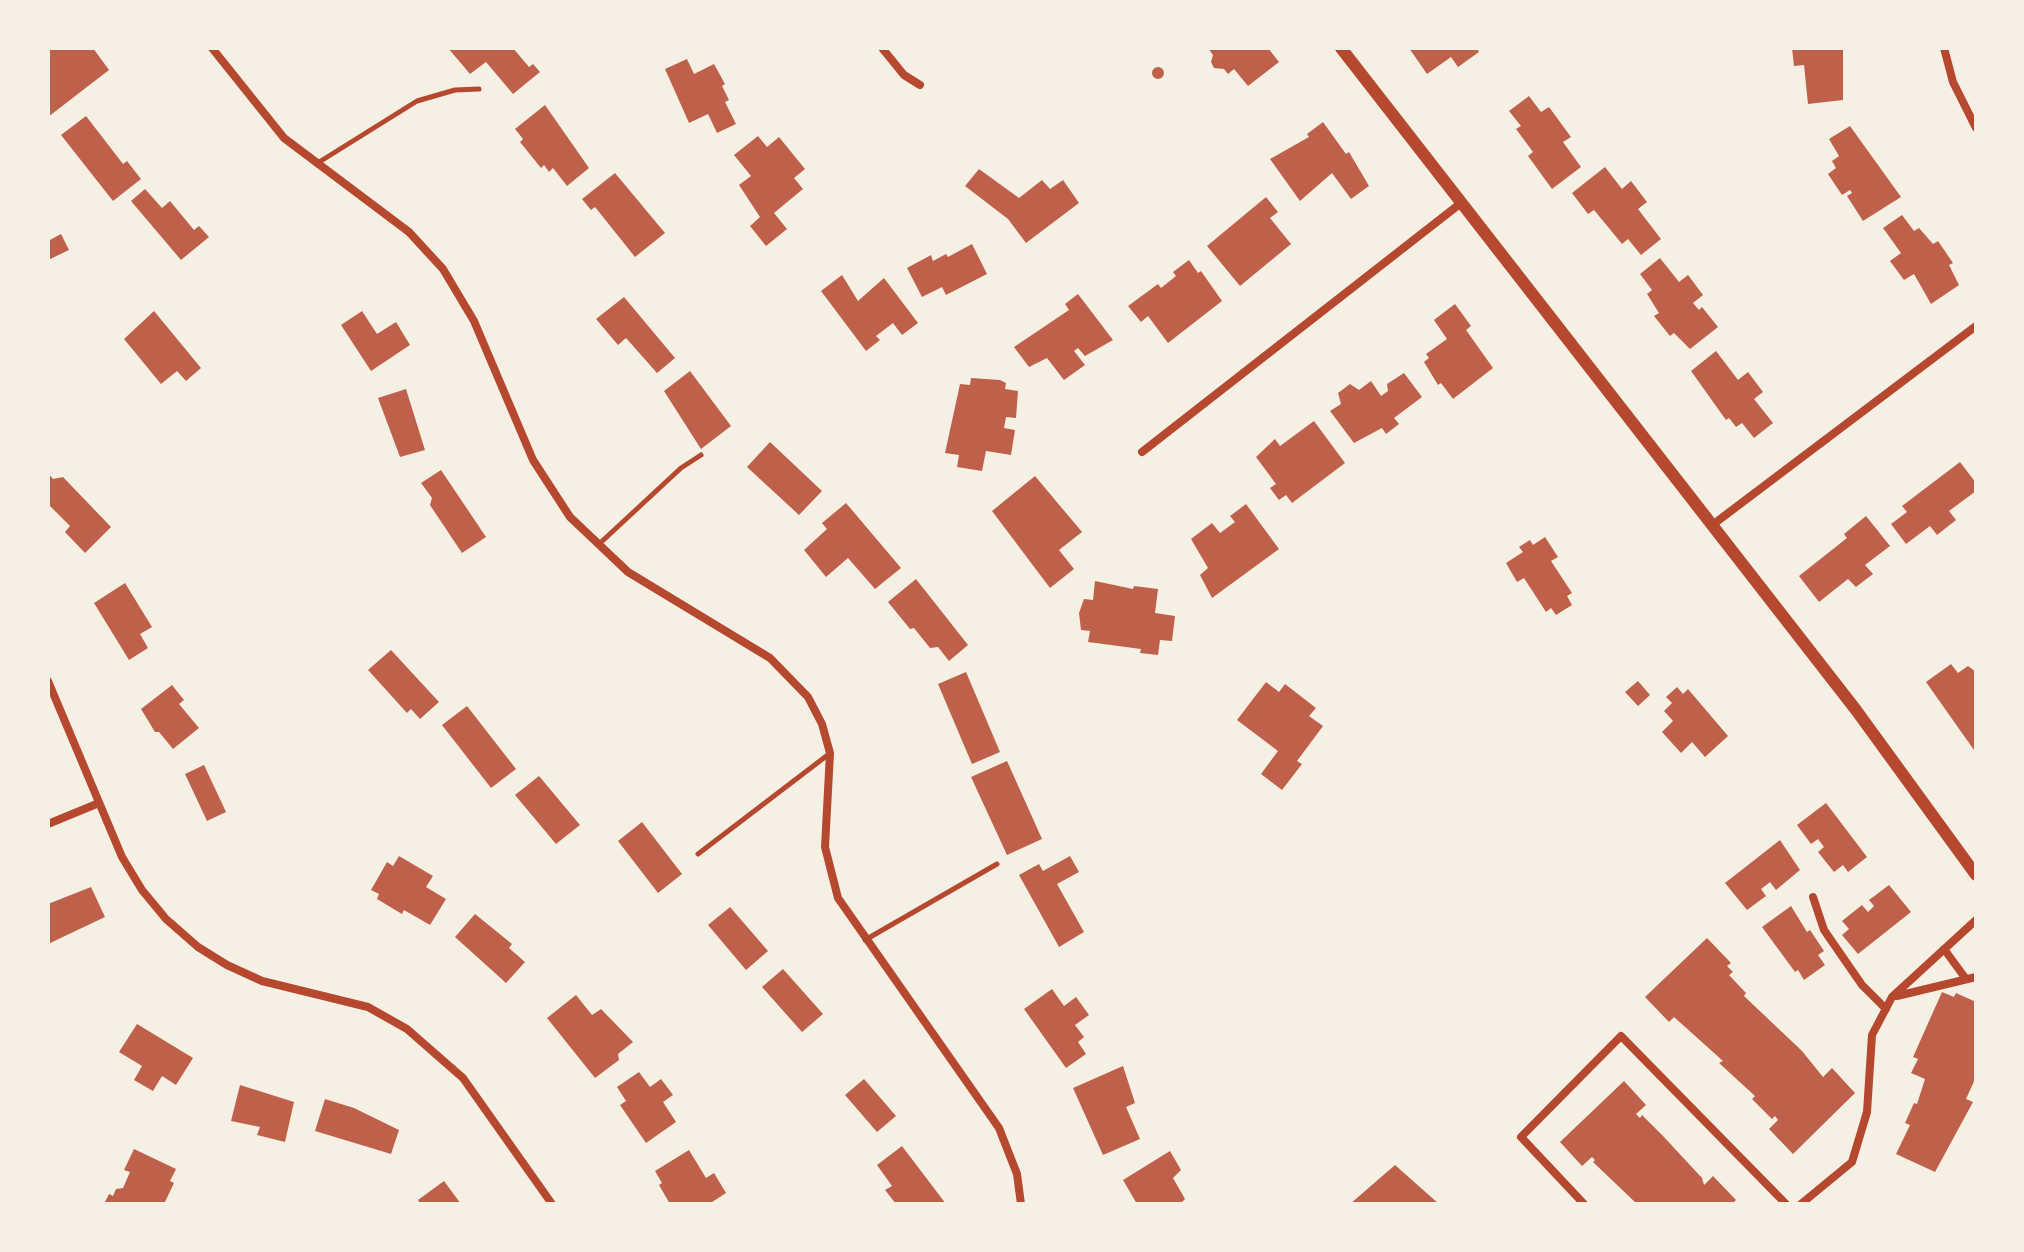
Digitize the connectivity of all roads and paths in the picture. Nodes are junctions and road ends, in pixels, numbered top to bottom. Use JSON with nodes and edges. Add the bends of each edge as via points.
{"nodes":[{"id":1,"x":212,"y":48,"type":"edge"},
{"id":2,"x":882,"y":48,"type":"edge"},
{"id":3,"x":1341,"y":48,"type":"edge"},
{"id":4,"x":1944,"y":48,"type":"edge"},
{"id":5,"x":920,"y":85,"type":"dead end"},
{"id":6,"x":479,"y":89,"type":"dead end"},
{"id":7,"x":1976,"y":128,"type":"edge"},
{"id":8,"x":315,"y":164,"type":"junction"},
{"id":9,"x":1461,"y":203,"type":"junction"},
{"id":10,"x":1976,"y":326,"type":"edge"},
{"id":11,"x":1142,"y":452,"type":"dead end"},
{"id":12,"x":701,"y":455,"type":"dead end"},
{"id":13,"x":1711,"y":526,"type":"junction"},
{"id":14,"x":597,"y":546,"type":"junction"},
{"id":15,"x":48,"y":681,"type":"edge"},
{"id":16,"x":830,"y":753,"type":"junction"},
{"id":17,"x":99,"y":803,"type":"junction"},
{"id":18,"x":48,"y":824,"type":"edge"},
{"id":19,"x":698,"y":854,"type":"dead end"},
{"id":20,"x":997,"y":864,"type":"dead end"},
{"id":21,"x":1976,"y":875,"type":"edge"},
{"id":22,"x":1813,"y":897,"type":"dead end"},
{"id":23,"x":1976,"y":920,"type":"edge"},
{"id":24,"x":865,"y":941,"type":"junction"},
{"id":25,"x":1944,"y":949,"type":"junction"},
{"id":26,"x":1976,"y":977,"type":"edge"},
{"id":27,"x":1966,"y":979,"type":"junction"},
{"id":28,"x":1892,"y":997,"type":"junction"},
{"id":29,"x":1886,"y":1009,"type":"junction"},
{"id":30,"x":552,"y":1204,"type":"edge"},
{"id":31,"x":1021,"y":1204,"type":"edge"},
{"id":32,"x":1584,"y":1204,"type":"edge"},
{"id":33,"x":1786,"y":1204,"type":"edge"},
{"id":34,"x":1801,"y":1204,"type":"edge"}],
"edges":[{"from":1,"to":8,"type":"street","via":[[259,110]]},
{"from":2,"to":5,"type":"street"},
{"from":3,"to":9,"type":"street"},
{"from":4,"to":7,"type":"street","via":[[1953,82]]},
{"from":6,"to":8,"type":"lane","via":[[417,101]]},
{"from":8,"to":14,"type":"street","via":[[409,232],[443,269],[474,321],[533,460],[570,517]]},
{"from":9,"to":11,"type":"street"},
{"from":9,"to":13,"type":"street"},
{"from":10,"to":13,"type":"street"},
{"from":12,"to":14,"type":"lane"},
{"from":13,"to":21,"type":"street","via":[[1856,710]]},
{"from":14,"to":16,"type":"street","via":[[628,572],[792,676],[822,724]]},
{"from":15,"to":17,"type":"street"},
{"from":16,"to":19,"type":"lane"},
{"from":16,"to":24,"type":"street","via":[[828,871]]},
{"from":17,"to":18,"type":"street"},
{"from":17,"to":30,"type":"street","via":[[122,857],[166,919],[198,947],[262,981],[368,1007],[407,1029],[463,1078]]},
{"from":20,"to":24,"type":"lane"},
{"from":22,"to":29,"type":"street","via":[[1824,930],[1862,985]]},
{"from":23,"to":25,"type":"street"},
{"from":24,"to":31,"type":"street","via":[[999,1128],[1017,1174]]},
{"from":25,"to":27,"type":"street"},
{"from":25,"to":28,"type":"street"},
{"from":26,"to":27,"type":"street"},
{"from":27,"to":28,"type":"street"},
{"from":28,"to":29,"type":"street"},
{"from":29,"to":34,"type":"street","via":[[1872,1035],[1867,1112],[1852,1162]]},
{"from":32,"to":33,"type":"street","via":[[1521,1137],[1621,1036]]}]}
